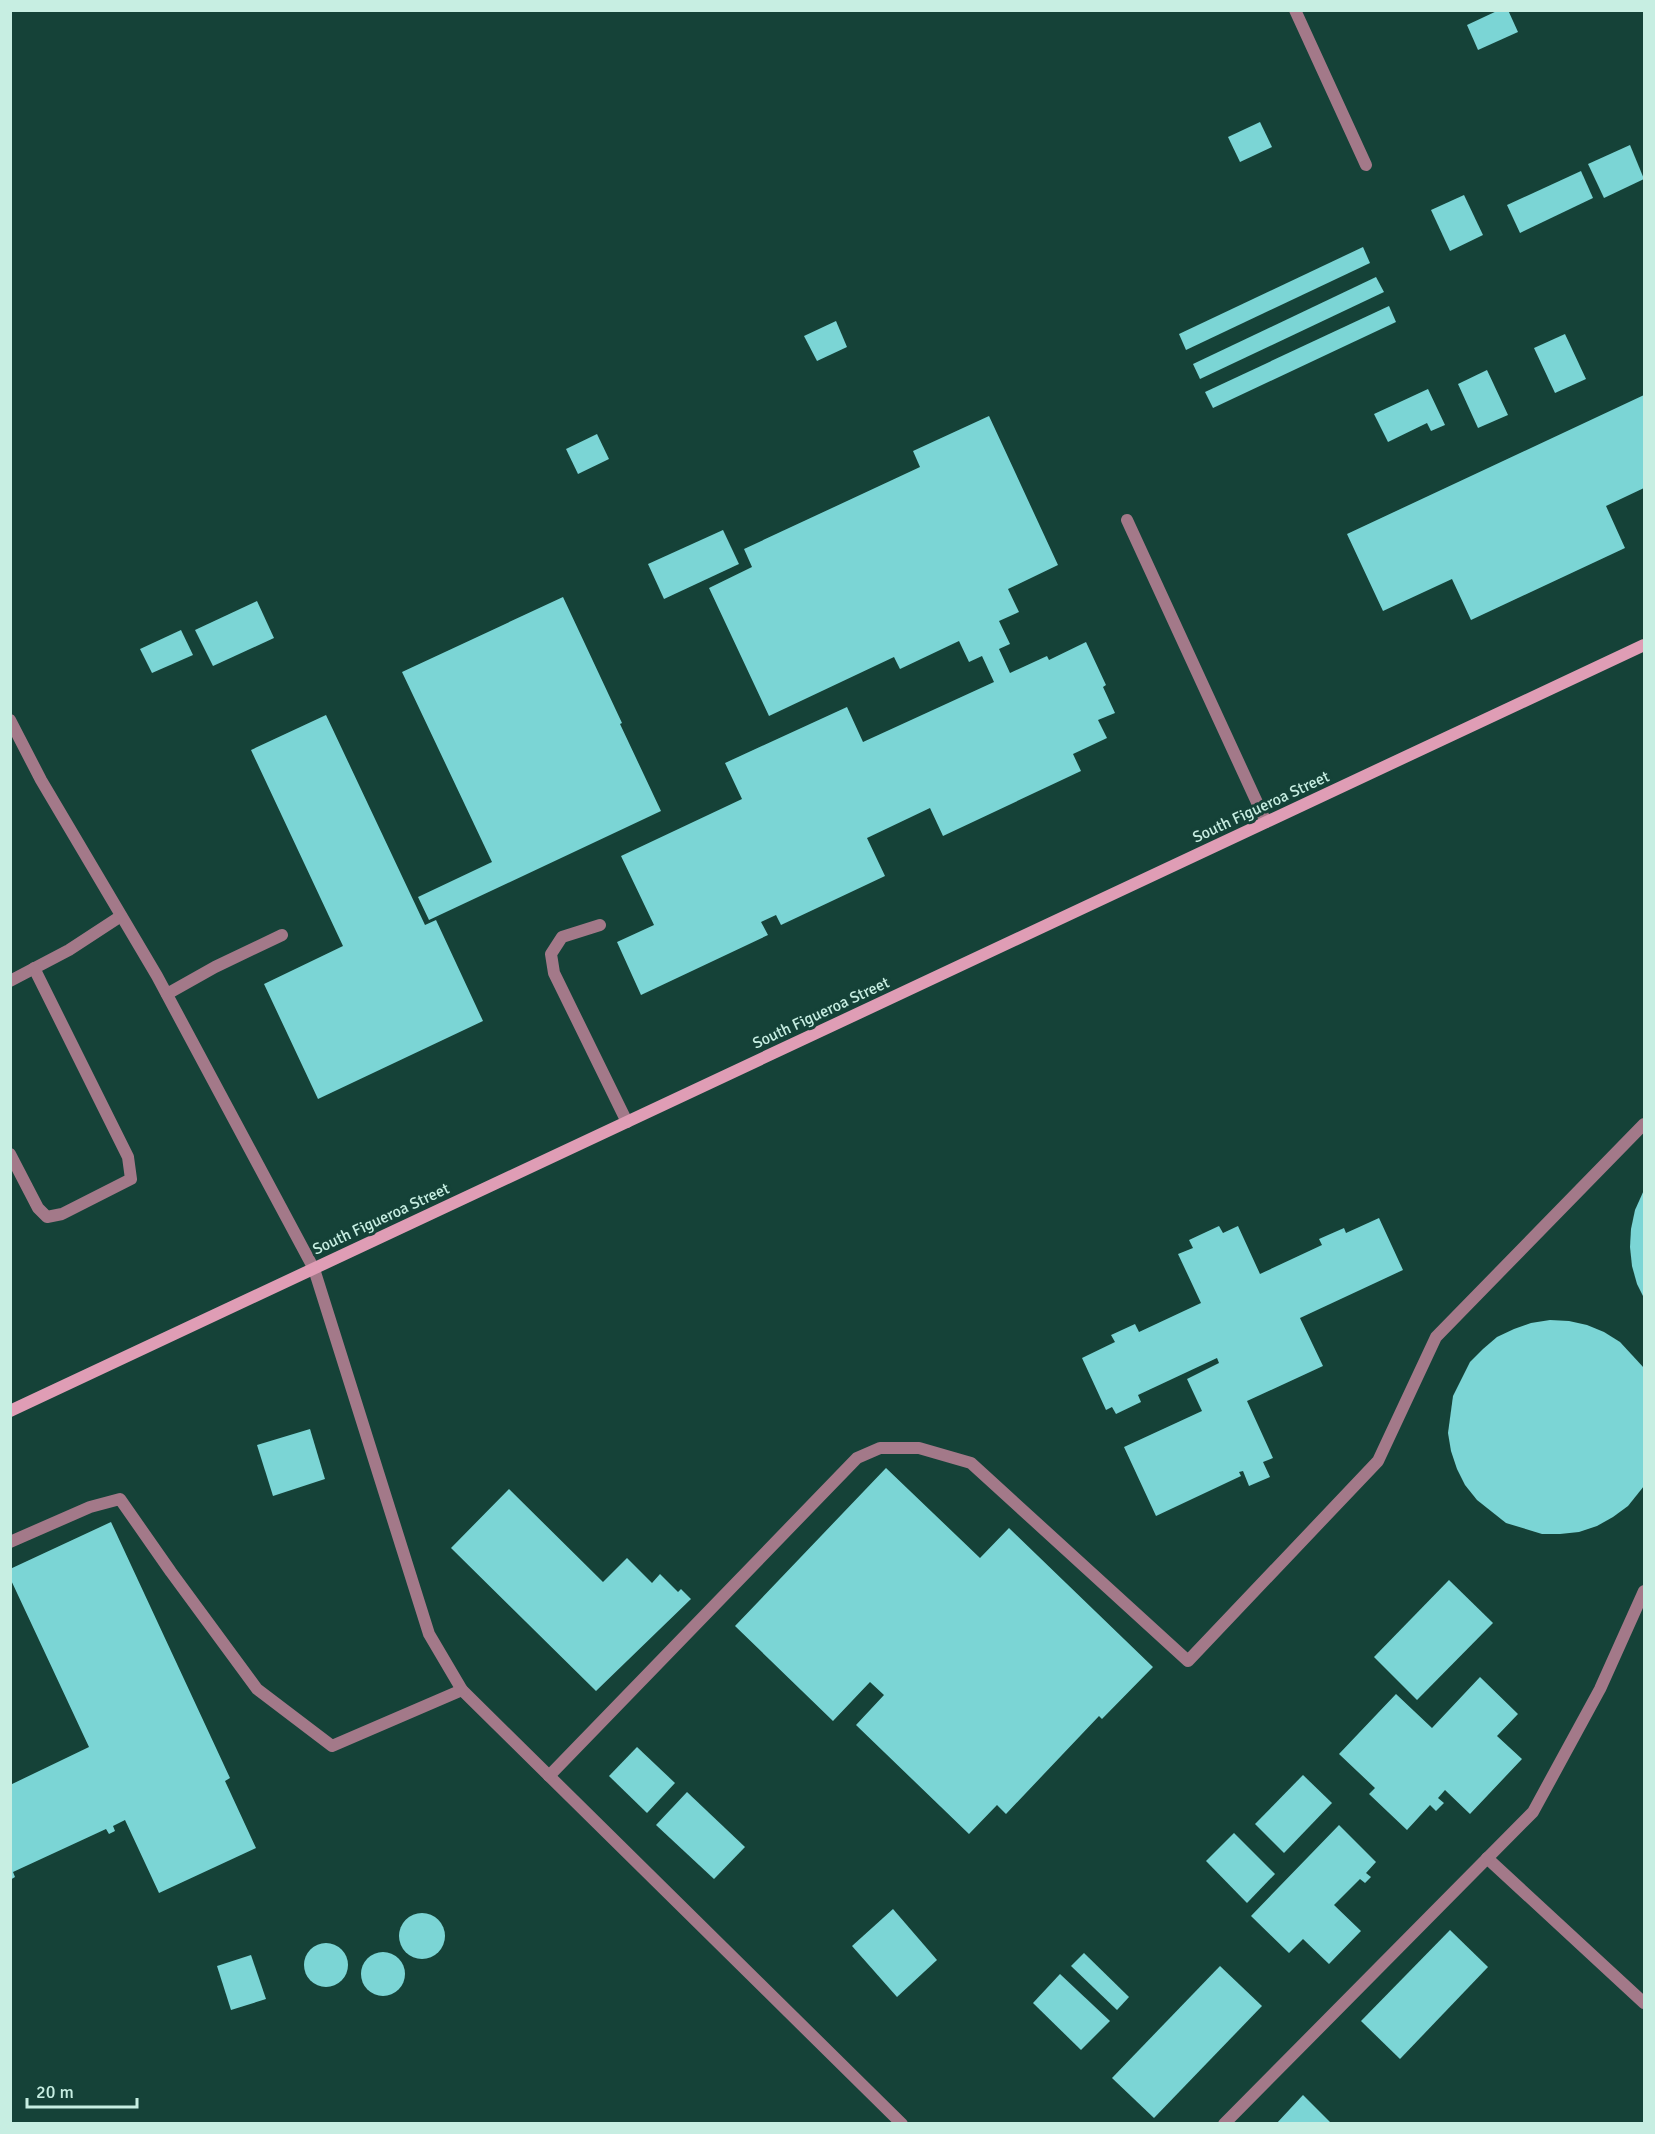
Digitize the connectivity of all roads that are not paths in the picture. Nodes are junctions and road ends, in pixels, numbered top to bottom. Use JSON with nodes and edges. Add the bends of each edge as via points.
{"nodes":[{"id":1,"x":1295,"y":10,"type":"edge"},
{"id":2,"x":1366,"y":165,"type":"dead end"},
{"id":3,"x":1127,"y":520,"type":"dead end"},
{"id":4,"x":1644,"y":645,"type":"edge"},
{"id":5,"x":10,"y":720,"type":"edge"},
{"id":6,"x":1266,"y":822,"type":"junction"},
{"id":7,"x":121,"y":916,"type":"junction"},
{"id":8,"x":600,"y":925,"type":"dead end"},
{"id":9,"x":282,"y":935,"type":"dead end"},
{"id":10,"x":34,"y":968,"type":"junction"},
{"id":11,"x":10,"y":981,"type":"edge"},
{"id":12,"x":167,"y":994,"type":"junction"},
{"id":13,"x":627,"y":1122,"type":"junction"},
{"id":14,"x":1644,"y":1124,"type":"edge"},
{"id":15,"x":10,"y":1154,"type":"edge"},
{"id":16,"x":314,"y":1269,"type":"junction"},
{"id":17,"x":10,"y":1411,"type":"edge"},
{"id":18,"x":10,"y":1542,"type":"edge"},
{"id":19,"x":1644,"y":1591,"type":"edge"},
{"id":20,"x":462,"y":1690,"type":"junction"},
{"id":21,"x":549,"y":1776,"type":"junction"},
{"id":22,"x":1487,"y":1858,"type":"junction"},
{"id":23,"x":1644,"y":2003,"type":"edge"},
{"id":24,"x":902,"y":2124,"type":"edge"},
{"id":25,"x":1224,"y":2124,"type":"edge"}],
"edges":[{"from":1,"to":2,"type":"lane"},
{"from":3,"to":6,"type":"lane"},
{"from":4,"to":6,"type":"main road","name":"South Figueroa Street"},
{"from":5,"to":7,"type":"lane"},
{"from":6,"to":13,"type":"main road","name":"South Figueroa Street"},
{"from":7,"to":10,"type":"lane"},
{"from":7,"to":12,"type":"lane"},
{"from":8,"to":13,"type":"lane","via":[[561,937],[552,954],[554,973]]},
{"from":9,"to":12,"type":"lane"},
{"from":10,"to":11,"type":"lane"},
{"from":10,"to":15,"type":"lane","via":[[128,1157],[131,1179],[62,1214],[47,1217],[38,1208]]},
{"from":12,"to":16,"type":"lane"},
{"from":13,"to":16,"type":"main road","name":"South Figueroa Street"},
{"from":14,"to":21,"type":"lane","via":[[1436,1337],[1378,1461],[1188,1661],[971,1463],[919,1448],[880,1448],[857,1458]]},
{"from":16,"to":17,"type":"main road","name":"South Figueroa Street"},
{"from":16,"to":20,"type":"lane","via":[[429,1634]]},
{"from":18,"to":20,"type":"lane","via":[[90,1507],[120,1499],[257,1689],[332,1746]]},
{"from":19,"to":22,"type":"lane","via":[[1599,1689],[1533,1812]]},
{"from":20,"to":21,"type":"lane"},
{"from":21,"to":24,"type":"lane"},
{"from":22,"to":23,"type":"lane"},
{"from":22,"to":25,"type":"lane"}]}
